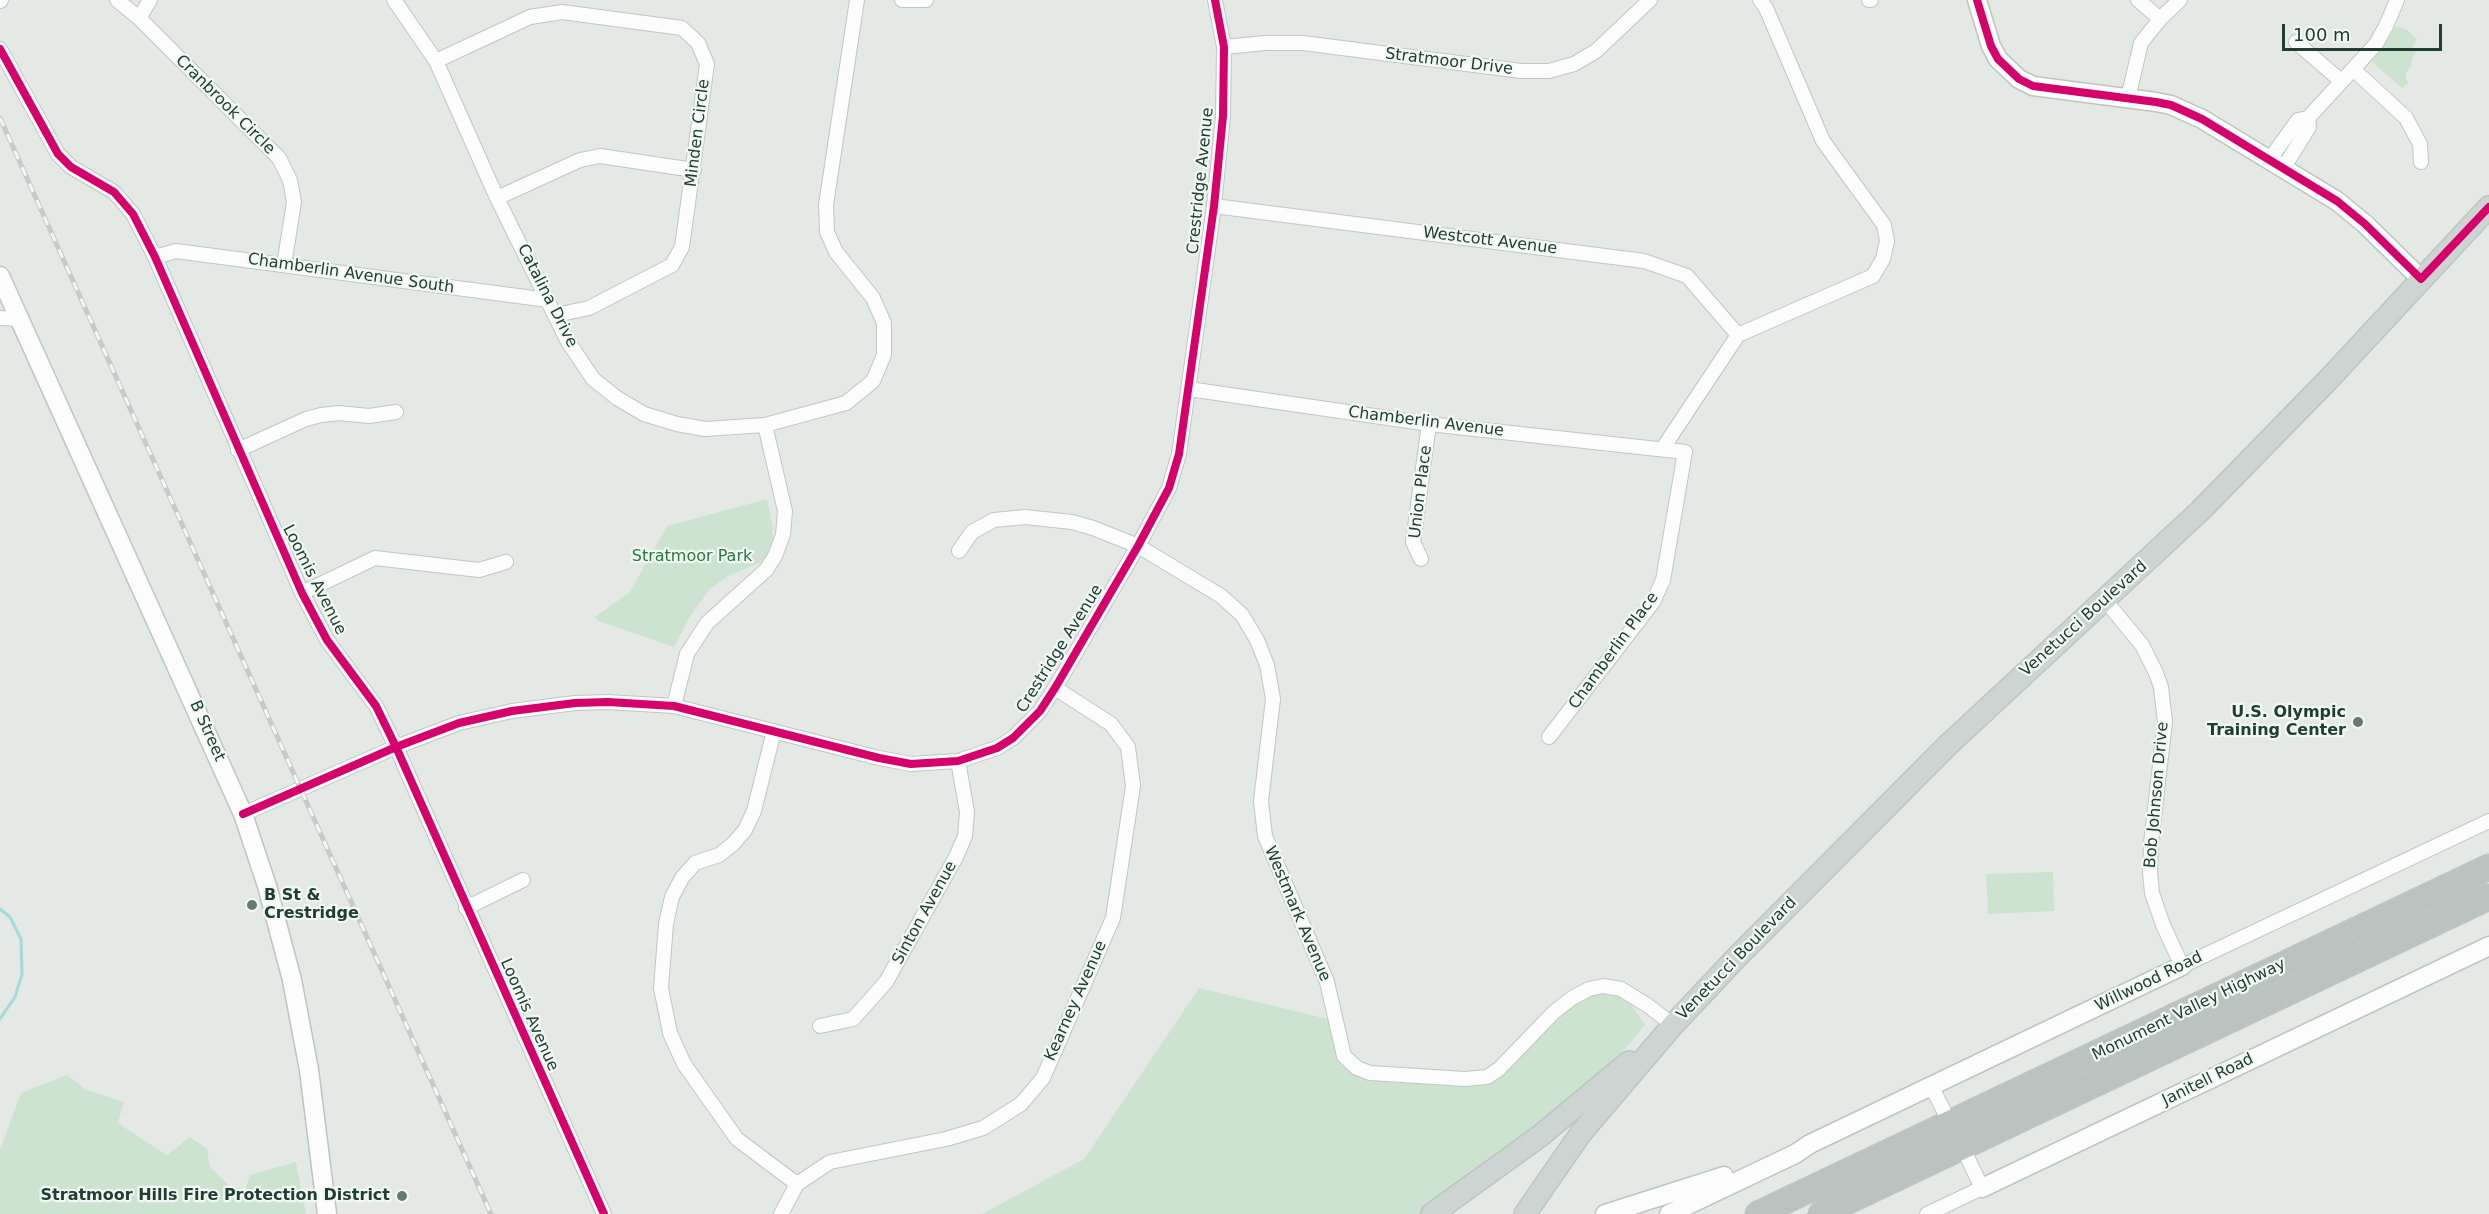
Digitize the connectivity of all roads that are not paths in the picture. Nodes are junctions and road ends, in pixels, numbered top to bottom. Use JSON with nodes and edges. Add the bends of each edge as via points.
{"nodes":[{"id":1,"x":117,"y":0,"type":"edge"},
{"id":2,"x":150,"y":0,"type":"edge"},
{"id":3,"x":394,"y":0,"type":"edge"},
{"id":4,"x":857,"y":0,"type":"edge"},
{"id":5,"x":902,"y":0,"type":"edge"},
{"id":6,"x":926,"y":0,"type":"edge"},
{"id":7,"x":1215,"y":0,"type":"edge"},
{"id":8,"x":1650,"y":0,"type":"edge"},
{"id":9,"x":1760,"y":0,"type":"edge"},
{"id":10,"x":1977,"y":0,"type":"edge"},
{"id":11,"x":2138,"y":0,"type":"edge"},
{"id":12,"x":2180,"y":0,"type":"edge"},
{"id":13,"x":2397,"y":0,"type":"edge"},
{"id":14,"x":139,"y":18,"type":"junction"},
{"id":15,"x":2160,"y":19,"type":"junction"},
{"id":16,"x":2296,"y":42,"type":"dead end"},
{"id":17,"x":1224,"y":47,"type":"junction"},
{"id":18,"x":0,"y":50,"type":"edge"},
{"id":19,"x":436,"y":61,"type":"junction"},
{"id":20,"x":2353,"y":69,"type":"junction"},
{"id":21,"x":2341,"y":81,"type":"junction"},
{"id":22,"x":2128,"y":98,"type":"junction"},
{"id":23,"x":2421,"y":162,"type":"dead end"},
{"id":24,"x":2277,"y":163,"type":"junction"},
{"id":25,"x":694,"y":170,"type":"junction"},
{"id":26,"x":497,"y":198,"type":"junction"},
{"id":27,"x":1214,"y":206,"type":"junction"},
{"id":28,"x":2489,"y":207,"type":"edge"},
{"id":29,"x":154,"y":257,"type":"junction"},
{"id":30,"x":284,"y":265,"type":"junction"},
{"id":31,"x":0,"y":276,"type":"edge"},
{"id":32,"x":2421,"y":279,"type":"junction"},
{"id":33,"x":548,"y":300,"type":"junction"},
{"id":34,"x":556,"y":315,"type":"junction"},
{"id":35,"x":0,"y":318,"type":"edge"},
{"id":36,"x":19,"y":319,"type":"junction"},
{"id":37,"x":1738,"y":334,"type":"junction"},
{"id":38,"x":1190,"y":389,"type":"junction"},
{"id":39,"x":396,"y":412,"type":"dead end"},
{"id":40,"x":1429,"y":424,"type":"junction"},
{"id":41,"x":765,"y":425,"type":"junction"},
{"id":42,"x":1663,"y":448,"type":"junction"},
{"id":43,"x":238,"y":450,"type":"junction"},
{"id":44,"x":1685,"y":452,"type":"joint"},
{"id":45,"x":1138,"y":546,"type":"junction"},
{"id":46,"x":958,"y":552,"type":"dead end"},
{"id":47,"x":1420,"y":559,"type":"dead end"},
{"id":48,"x":506,"y":562,"type":"dead end"},
{"id":49,"x":302,"y":593,"type":"junction"},
{"id":50,"x":2104,"y":599,"type":"junction"},
{"id":51,"x":1055,"y":688,"type":"junction"},
{"id":52,"x":674,"y":706,"type":"junction"},
{"id":53,"x":774,"y":731,"type":"junction"},
{"id":54,"x":1549,"y":737,"type":"dead end"},
{"id":55,"x":396,"y":747,"type":"junction"},
{"id":56,"x":958,"y":761,"type":"junction"},
{"id":57,"x":243,"y":814,"type":"junction"},
{"id":58,"x":2489,"y":821,"type":"edge"},
{"id":59,"x":2489,"y":867,"type":"edge"},
{"id":60,"x":523,"y":880,"type":"dead end"},
{"id":61,"x":2489,"y":897,"type":"edge"},
{"id":62,"x":466,"y":908,"type":"junction"},
{"id":63,"x":2489,"y":946,"type":"edge"},
{"id":64,"x":2182,"y":966,"type":"junction"},
{"id":65,"x":1673,"y":1025,"type":"junction"},
{"id":66,"x":820,"y":1026,"type":"dead end"},
{"id":67,"x":1931,"y":1086,"type":"junction"},
{"id":68,"x":1944,"y":1111,"type":"dead end"},
{"id":69,"x":1810,"y":1144,"type":"junction"},
{"id":70,"x":1968,"y":1159,"type":"dead end"},
{"id":71,"x":797,"y":1184,"type":"junction"},
{"id":72,"x":1982,"y":1188,"type":"junction"},
{"id":73,"x":327,"y":1214,"type":"edge"},
{"id":74,"x":604,"y":1214,"type":"edge"},
{"id":75,"x":781,"y":1214,"type":"edge"},
{"id":76,"x":1432,"y":1214,"type":"edge"},
{"id":77,"x":1525,"y":1214,"type":"edge"},
{"id":78,"x":1605,"y":1214,"type":"edge"},
{"id":79,"x":1670,"y":1214,"type":"edge"},
{"id":80,"x":1758,"y":1214,"type":"edge"},
{"id":81,"x":1821,"y":1214,"type":"edge"},
{"id":82,"x":1927,"y":1214,"type":"edge"}],
"edges":[{"from":1,"to":14,"type":"street","name":"Cranbrook Circle"},
{"from":2,"to":14,"type":"street"},
{"from":3,"to":19,"type":"street","name":"Catalina Drive"},
{"from":4,"to":41,"type":"street","name":"Catalina Drive","via":[[826,204],[827,232],[836,252],[873,298],[884,323],[884,355],[873,381],[846,404]]},
{"from":5,"to":6,"type":"street"},
{"from":7,"to":17,"type":"street","name":"Crestridge Avenue"},
{"from":8,"to":17,"type":"street","name":"Stratmoor Drive","via":[[1596,51],[1574,64],[1549,71],[1521,71],[1303,43]]},
{"from":9,"to":37,"type":"street","via":[[1823,141],[1884,225],[1887,241],[1873,276]]},
{"from":10,"to":22,"type":"main road","via":[[1991,46],[2003,66],[2019,80],[2033,86]]},
{"from":11,"to":15,"type":"street"},
{"from":12,"to":15,"type":"street"},
{"from":13,"to":20,"type":"street","via":[[2383,33]]},
{"from":14,"to":30,"type":"street","name":"Cranbrook Circle","via":[[279,158],[290,180],[294,202]]},
{"from":15,"to":22,"type":"street","via":[[2141,43]]},
{"from":16,"to":21,"type":"street"},
{"from":17,"to":27,"type":"street","name":"Crestridge Avenue","via":[[1223,116]]},
{"from":18,"to":29,"type":"street","name":"Loomis Avenue","via":[[58,154],[114,192],[133,214]]},
{"from":19,"to":25,"type":"street","name":"Minden Circle","via":[[530,17],[562,12],[682,28],[698,43],[707,64]]},
{"from":19,"to":26,"type":"street","name":"Catalina Drive"},
{"from":20,"to":21,"type":"street"},
{"from":20,"to":23,"type":"street","via":[[2406,118],[2420,144]]},
{"from":21,"to":24,"type":"street","via":[[2308,118],[2298,120]]},
{"from":22,"to":24,"type":"main road","via":[[2184,110]]},
{"from":24,"to":32,"type":"main road","via":[[2337,201]]},
{"from":25,"to":26,"type":"street","via":[[600,156],[580,160]]},
{"from":25,"to":34,"type":"street","name":"Minden Circle","via":[[682,248],[672,265],[589,308]]},
{"from":26,"to":33,"type":"street","name":"Catalina Drive"},
{"from":27,"to":37,"type":"street","name":"Westcott Avenue","via":[[1644,261],[1687,276]]},
{"from":27,"to":38,"type":"street","name":"Crestridge Avenue"},
{"from":28,"to":32,"type":"main road","name":"Venetucci Boulevard"},
{"from":29,"to":30,"type":"street","name":"Chamberlin Avenue South","via":[[176,250]]},
{"from":29,"to":43,"type":"street","name":"Loomis Avenue"},
{"from":30,"to":33,"type":"street","name":"Chamberlin Avenue South"},
{"from":31,"to":36,"type":"main road","name":"B Street"},
{"from":32,"to":50,"type":"main road","name":"Venetucci Boulevard","via":[[2200,511]]},
{"from":33,"to":34,"type":"street","name":"Catalina Drive"},
{"from":34,"to":41,"type":"street","name":"Catalina Drive","via":[[593,379],[644,414],[705,429]]},
{"from":35,"to":36,"type":"street"},
{"from":36,"to":57,"type":"main road","name":"B Street"},
{"from":37,"to":42,"type":"street"},
{"from":38,"to":40,"type":"street","name":"Chamberlin Avenue"},
{"from":38,"to":45,"type":"street","name":"Crestridge Avenue","via":[[1169,488]]},
{"from":39,"to":43,"type":"street","via":[[321,415]]},
{"from":40,"to":42,"type":"street","name":"Chamberlin Avenue"},
{"from":40,"to":47,"type":"street","name":"Union Place","via":[[1413,542]]},
{"from":41,"to":52,"type":"street","via":[[785,511],[783,535],[766,570],[707,623],[687,654]]},
{"from":42,"to":44,"type":"street","name":"Chamberlin Avenue"},
{"from":43,"to":49,"type":"street","name":"Loomis Avenue"},
{"from":44,"to":54,"type":"street","name":"Chamberlin Place","via":[[1664,580],[1653,602]]},
{"from":45,"to":46,"type":"street","name":"Westmark Avenue","via":[[1072,522],[1025,517],[994,520],[972,532]]},
{"from":45,"to":51,"type":"street","name":"Crestridge Avenue"},
{"from":45,"to":65,"type":"street","name":"Westmark Avenue","via":[[1221,596],[1242,615],[1257,640],[1267,665],[1273,699],[1261,801],[1265,836],[1327,982],[1344,1056],[1357,1068],[1382,1074],[1487,1077],[1554,1012],[1572,998],[1603,986],[1621,989]]},
{"from":48,"to":49,"type":"street","via":[[479,570],[375,558]]},
{"from":49,"to":55,"type":"street","name":"Loomis Avenue","via":[[327,640],[376,706]]},
{"from":50,"to":64,"type":"street","name":"Bob Johnson Drive","via":[[2142,645],[2161,687],[2165,722],[2150,873],[2163,925]]},
{"from":50,"to":65,"type":"main road","name":"Venetucci Boulevard","via":[[1846,845]]},
{"from":51,"to":56,"type":"street","name":"Crestridge Avenue","via":[[1014,738]]},
{"from":51,"to":71,"type":"street","name":"Kearney Avenue","via":[[1111,724],[1128,747],[1133,786],[1113,918],[1042,1078],[1021,1104],[983,1128],[830,1162]]},
{"from":52,"to":53,"type":"street","name":"Crestridge Avenue"},
{"from":52,"to":55,"type":"street","name":"Crestridge Avenue","via":[[575,703],[513,711],[459,723]]},
{"from":53,"to":56,"type":"street","name":"Crestridge Avenue","via":[[911,764]]},
{"from":53,"to":71,"type":"street","via":[[754,811],[745,830],[719,855],[694,863],[672,897],[661,988],[670,1033],[684,1064],[737,1139]]},
{"from":55,"to":57,"type":"street","name":"Crestridge Avenue"},
{"from":55,"to":62,"type":"street","name":"Loomis Avenue"},
{"from":56,"to":66,"type":"street","name":"Sinton Avenue","via":[[967,812],[965,836],[956,857],[886,982],[854,1019]]},
{"from":57,"to":73,"type":"main road","name":"B Street","via":[[292,980],[309,1070]]},
{"from":58,"to":64,"type":"street","name":"Willwood Road"},
{"from":59,"to":80,"type":"highway","name":"Monument Valley Highway"},
{"from":60,"to":62,"type":"street"},
{"from":61,"to":81,"type":"highway","name":"Monument Valley Highway"},
{"from":62,"to":74,"type":"street","name":"Loomis Avenue"},
{"from":63,"to":72,"type":"main road","name":"Janitell Road"},
{"from":64,"to":67,"type":"main road","name":"Willwood Road"},
{"from":65,"to":76,"type":"main road","name":"Venetucci Boulevard","via":[[1540,1136]]},
{"from":65,"to":77,"type":"main road","name":"Venetucci Boulevard","via":[[1581,1132]]},
{"from":67,"to":68,"type":"street"},
{"from":67,"to":69,"type":"main road","name":"Willwood Road"},
{"from":69,"to":78,"type":"main road","name":"Willwood Road","via":[[1712,1181]]},
{"from":69,"to":79,"type":"main road","name":"Willwood Road"},
{"from":70,"to":72,"type":"street"},
{"from":71,"to":75,"type":"street"},
{"from":72,"to":82,"type":"street","name":"Janitell Road"}]}
